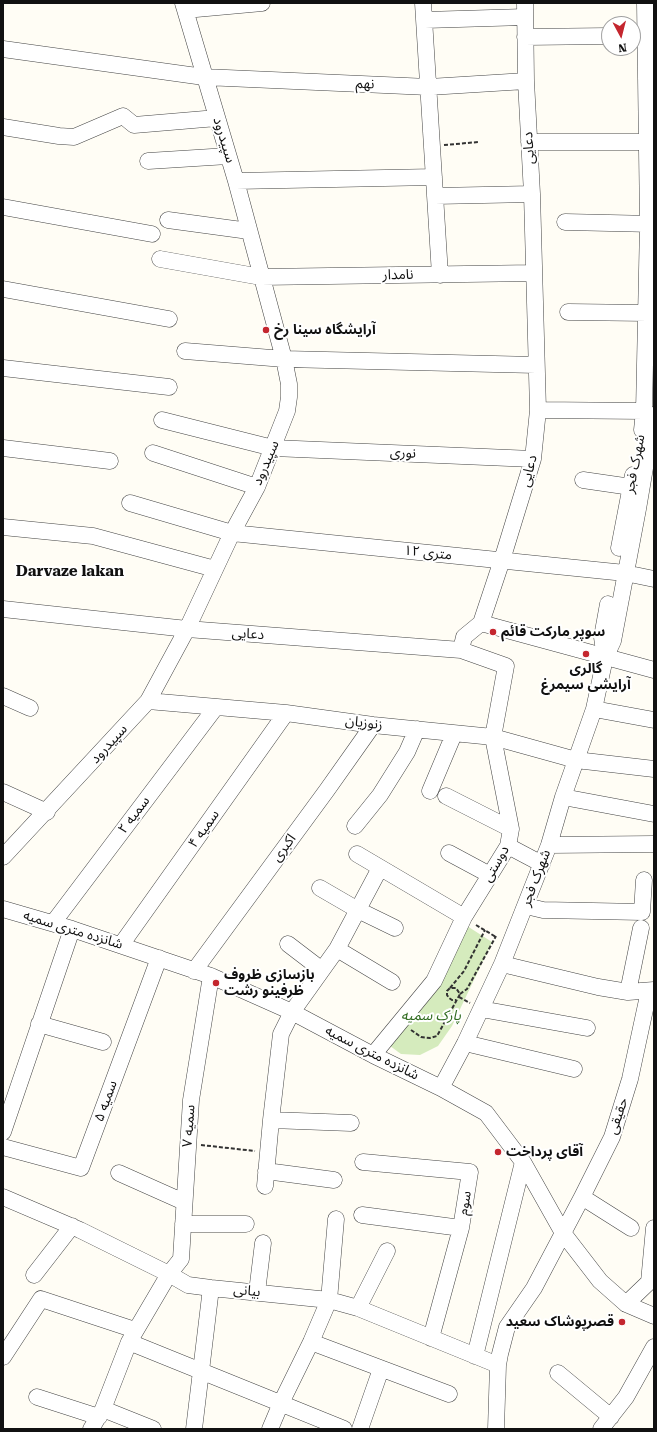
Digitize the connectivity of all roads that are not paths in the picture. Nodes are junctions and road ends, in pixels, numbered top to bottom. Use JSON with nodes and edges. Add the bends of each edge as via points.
{"nodes":[{"id":1,"x":262,"y":3,"type":"edge"},
{"id":2,"x":424,"y":3,"type":"edge"},
{"id":3,"x":646,"y":3,"type":"edge"},
{"id":4,"x":184,"y":6,"type":"edge"},
{"id":5,"x":525,"y":10,"type":"edge"},
{"id":6,"x":425,"y":20,"type":"junction"},
{"id":7,"x":601,"y":36,"type":"edge"},
{"id":8,"x":644,"y":36,"type":"edge"},
{"id":9,"x":525,"y":37,"type":"junction"},
{"id":10,"x":3,"y":49,"type":"edge"},
{"id":11,"x":204,"y":77,"type":"junction"},
{"id":12,"x":526,"y":81,"type":"junction"},
{"id":13,"x":429,"y":87,"type":"junction"},
{"id":14,"x":217,"y":118,"type":"junction"},
{"id":15,"x":3,"y":127,"type":"edge"},
{"id":16,"x":529,"y":142,"type":"junction"},
{"id":17,"x":651,"y":142,"type":"edge"},
{"id":18,"x":228,"y":156,"type":"junction"},
{"id":19,"x":148,"y":161,"type":"dead end"},
{"id":20,"x":434,"y":177,"type":"junction"},
{"id":21,"x":236,"y":181,"type":"junction"},
{"id":22,"x":532,"y":194,"type":"junction"},
{"id":23,"x":435,"y":196,"type":"junction"},
{"id":24,"x":3,"y":207,"type":"edge"},
{"id":25,"x":168,"y":220,"type":"dead end"},
{"id":26,"x":565,"y":222,"type":"dead end"},
{"id":27,"x":651,"y":224,"type":"edge"},
{"id":28,"x":249,"y":231,"type":"junction"},
{"id":29,"x":152,"y":234,"type":"dead end"},
{"id":30,"x":160,"y":260,"type":"dead end"},
{"id":31,"x":534,"y":273,"type":"junction"},
{"id":32,"x":440,"y":275,"type":"junction"},
{"id":33,"x":261,"y":277,"type":"junction"},
{"id":34,"x":3,"y":289,"type":"edge"},
{"id":35,"x":568,"y":312,"type":"dead end"},
{"id":36,"x":647,"y":313,"type":"junction"},
{"id":37,"x":169,"y":319,"type":"dead end"},
{"id":38,"x":185,"y":351,"type":"dead end"},
{"id":39,"x":284,"y":360,"type":"junction"},
{"id":40,"x":536,"y":365,"type":"junction"},
{"id":41,"x":3,"y":368,"type":"edge"},
{"id":42,"x":169,"y":387,"type":"dead end"},
{"id":43,"x":538,"y":410,"type":"junction"},
{"id":44,"x":649,"y":413,"type":"edge"},
{"id":45,"x":162,"y":420,"type":"dead end"},
{"id":46,"x":3,"y":448,"type":"edge"},
{"id":47,"x":273,"y":448,"type":"junction"},
{"id":48,"x":153,"y":453,"type":"dead end"},
{"id":49,"x":533,"y":459,"type":"junction"},
{"id":50,"x":110,"y":461,"type":"dead end"},
{"id":51,"x":583,"y":480,"type":"dead end"},
{"id":52,"x":257,"y":487,"type":"junction"},
{"id":53,"x":642,"y":487,"type":"edge"},
{"id":54,"x":130,"y":503,"type":"dead end"},
{"id":55,"x":3,"y":527,"type":"edge"},
{"id":56,"x":232,"y":533,"type":"junction"},
{"id":57,"x":502,"y":560,"type":"junction"},
{"id":58,"x":215,"y":569,"type":"junction"},
{"id":59,"x":620,"y":572,"type":"junction"},
{"id":60,"x":654,"y":579,"type":"edge"},
{"id":61,"x":3,"y":609,"type":"edge"},
{"id":62,"x":481,"y":623,"type":"junction"},
{"id":63,"x":188,"y":629,"type":"junction"},
{"id":64,"x":461,"y":650,"type":"junction"},
{"id":65,"x":605,"y":658,"type":"junction"},
{"id":66,"x":654,"y":670,"type":"edge"},
{"id":67,"x":3,"y":696,"type":"edge"},
{"id":68,"x":148,"y":701,"type":"junction"},
{"id":69,"x":216,"y":706,"type":"junction"},
{"id":70,"x":30,"y":708,"type":"dead end"},
{"id":71,"x":594,"y":709,"type":"junction"},
{"id":72,"x":286,"y":713,"type":"junction"},
{"id":73,"x":654,"y":720,"type":"edge"},
{"id":74,"x":373,"y":725,"type":"junction"},
{"id":75,"x":416,"y":729,"type":"junction"},
{"id":76,"x":454,"y":734,"type":"junction"},
{"id":77,"x":493,"y":738,"type":"junction"},
{"id":78,"x":576,"y":760,"type":"junction"},
{"id":79,"x":654,"y":769,"type":"edge"},
{"id":80,"x":430,"y":791,"type":"dead end"},
{"id":81,"x":3,"y":792,"type":"edge"},
{"id":82,"x":446,"y":796,"type":"dead end"},
{"id":83,"x":563,"y":797,"type":"junction"},
{"id":84,"x":46,"y":812,"type":"junction"},
{"id":85,"x":654,"y":814,"type":"edge"},
{"id":86,"x":355,"y":826,"type":"dead end"},
{"id":87,"x":511,"y":829,"type":"junction"},
{"id":88,"x":654,"y":844,"type":"edge"},
{"id":89,"x":549,"y":845,"type":"junction"},
{"id":90,"x":508,"y":846,"type":"junction"},
{"id":91,"x":5,"y":853,"type":"edge"},
{"id":92,"x":356,"y":854,"type":"dead end"},
{"id":93,"x":449,"y":854,"type":"dead end"},
{"id":94,"x":542,"y":864,"type":"junction"},
{"id":95,"x":380,"y":868,"type":"junction"},
{"id":96,"x":490,"y":875,"type":"junction"},
{"id":97,"x":644,"y":880,"type":"dead end"},
{"id":98,"x":320,"y":888,"type":"dead end"},
{"id":99,"x":526,"y":906,"type":"junction"},
{"id":100,"x":3,"y":909,"type":"edge"},
{"id":101,"x":358,"y":910,"type":"junction"},
{"id":102,"x":464,"y":917,"type":"junction"},
{"id":103,"x":52,"y":923,"type":"junction"},
{"id":104,"x":395,"y":928,"type":"dead end"},
{"id":105,"x":641,"y":928,"type":"dead end"},
{"id":106,"x":72,"y":929,"type":"junction"},
{"id":107,"x":288,"y":944,"type":"dead end"},
{"id":108,"x":121,"y":945,"type":"junction"},
{"id":109,"x":337,"y":949,"type":"junction"},
{"id":110,"x":159,"y":958,"type":"junction"},
{"id":111,"x":502,"y":964,"type":"junction"},
{"id":112,"x":194,"y":970,"type":"junction"},
{"id":113,"x":322,"y":970,"type":"junction"},
{"id":114,"x":211,"y":976,"type":"junction"},
{"id":115,"x":392,"y":982,"type":"dead end"},
{"id":116,"x":652,"y":991,"type":"edge"},
{"id":117,"x":628,"y":992,"type":"junction"},
{"id":118,"x":481,"y":1009,"type":"junction"},
{"id":119,"x":292,"y":1012,"type":"junction"},
{"id":120,"x":39,"y":1024,"type":"junction"},
{"id":121,"x":587,"y":1028,"type":"dead end"},
{"id":122,"x":103,"y":1042,"type":"dead end"},
{"id":123,"x":465,"y":1043,"type":"junction"},
{"id":124,"x":373,"y":1055,"type":"junction"},
{"id":125,"x":574,"y":1069,"type":"dead end"},
{"id":126,"x":441,"y":1088,"type":"junction"},
{"id":127,"x":271,"y":1120,"type":"junction"},
{"id":128,"x":351,"y":1123,"type":"dead end"},
{"id":129,"x":3,"y":1132,"type":"edge"},
{"id":130,"x":3,"y":1148,"type":"edge"},
{"id":131,"x":363,"y":1162,"type":"dead end"},
{"id":132,"x":523,"y":1162,"type":"junction"},
{"id":133,"x":119,"y":1173,"type":"dead end"},
{"id":134,"x":334,"y":1180,"type":"dead end"},
{"id":135,"x":3,"y":1197,"type":"edge"},
{"id":136,"x":582,"y":1197,"type":"junction"},
{"id":137,"x":184,"y":1202,"type":"junction"},
{"id":138,"x":362,"y":1216,"type":"dead end"},
{"id":139,"x":336,"y":1219,"type":"dead end"},
{"id":140,"x":183,"y":1224,"type":"junction"},
{"id":141,"x":246,"y":1224,"type":"dead end"},
{"id":142,"x":72,"y":1226,"type":"junction"},
{"id":143,"x":461,"y":1228,"type":"junction"},
{"id":144,"x":631,"y":1228,"type":"dead end"},
{"id":145,"x":654,"y":1228,"type":"edge"},
{"id":146,"x":563,"y":1233,"type":"junction"},
{"id":147,"x":263,"y":1243,"type":"dead end"},
{"id":148,"x":387,"y":1251,"type":"dead end"},
{"id":149,"x":169,"y":1274,"type":"junction"},
{"id":150,"x":34,"y":1275,"type":"dead end"},
{"id":151,"x":212,"y":1288,"type":"junction"},
{"id":152,"x":257,"y":1292,"type":"junction"},
{"id":153,"x":329,"y":1300,"type":"junction"},
{"id":154,"x":626,"y":1304,"type":"junction"},
{"id":155,"x":358,"y":1308,"type":"junction"},
{"id":156,"x":654,"y":1316,"type":"edge"},
{"id":157,"x":132,"y":1336,"type":"junction"},
{"id":158,"x":431,"y":1338,"type":"junction"},
{"id":159,"x":311,"y":1342,"type":"junction"},
{"id":160,"x":654,"y":1347,"type":"edge"},
{"id":161,"x":475,"y":1356,"type":"junction"},
{"id":162,"x":3,"y":1357,"type":"edge"},
{"id":163,"x":498,"y":1365,"type":"junction"},
{"id":164,"x":381,"y":1369,"type":"junction"},
{"id":165,"x":202,"y":1370,"type":"junction"},
{"id":166,"x":558,"y":1373,"type":"dead end"},
{"id":167,"x":449,"y":1394,"type":"dead end"},
{"id":168,"x":37,"y":1397,"type":"dead end"},
{"id":169,"x":281,"y":1403,"type":"junction"},
{"id":170,"x":98,"y":1418,"type":"edge"},
{"id":171,"x":606,"y":1423,"type":"edge"},
{"id":172,"x":153,"y":1429,"type":"edge"},
{"id":173,"x":195,"y":1429,"type":"edge"},
{"id":174,"x":270,"y":1429,"type":"edge"},
{"id":175,"x":344,"y":1429,"type":"edge"},
{"id":176,"x":360,"y":1429,"type":"edge"},
{"id":177,"x":496,"y":1429,"type":"edge"}],
"edges":[{"from":1,"to":4,"type":"street"},
{"from":2,"to":6,"type":"street"},
{"from":3,"to":8,"type":"street","name":"شهرک فجر"},
{"from":4,"to":11,"type":"street","name":"سپیدرود"},
{"from":5,"to":6,"type":"street"},
{"from":5,"to":9,"type":"street","name":"دعایی"},
{"from":6,"to":13,"type":"street"},
{"from":7,"to":9,"type":"street"},
{"from":8,"to":17,"type":"street","name":"شهرک فجر"},
{"from":9,"to":12,"type":"street","name":"دعایی"},
{"from":10,"to":11,"type":"street","name":"نهم"},
{"from":11,"to":13,"type":"street","name":"نهم"},
{"from":11,"to":14,"type":"street","name":"سپیدرود"},
{"from":12,"to":13,"type":"street","name":"نهم"},
{"from":12,"to":16,"type":"street","name":"دعایی"},
{"from":13,"to":20,"type":"street"},
{"from":14,"to":15,"type":"street","via":[[134,125],[123,116],[74,137]]},
{"from":14,"to":18,"type":"street","name":"سپیدرود"},
{"from":16,"to":17,"type":"street"},
{"from":16,"to":22,"type":"street","name":"دعایی"},
{"from":17,"to":27,"type":"street","name":"شهرک فجر"},
{"from":18,"to":19,"type":"street"},
{"from":18,"to":21,"type":"street","name":"سپیدرود"},
{"from":20,"to":21,"type":"street"},
{"from":20,"to":23,"type":"street"},
{"from":21,"to":28,"type":"street","name":"سپیدرود"},
{"from":22,"to":23,"type":"street"},
{"from":22,"to":31,"type":"street","name":"دعایی"},
{"from":23,"to":32,"type":"street"},
{"from":24,"to":29,"type":"street"},
{"from":25,"to":28,"type":"street"},
{"from":26,"to":27,"type":"street"},
{"from":27,"to":36,"type":"street","name":"شهرک فجر"},
{"from":28,"to":33,"type":"street","name":"سپیدرود"},
{"from":30,"to":33,"type":"street","name":"نامدار"},
{"from":31,"to":32,"type":"street","name":"نامدار"},
{"from":31,"to":40,"type":"street","name":"دعایی"},
{"from":32,"to":33,"type":"street","name":"نامدار"},
{"from":33,"to":39,"type":"street","name":"سپیدرود"},
{"from":34,"to":37,"type":"street"},
{"from":35,"to":36,"type":"street"},
{"from":36,"to":44,"type":"street","name":"شهرک فجر"},
{"from":38,"to":39,"type":"street"},
{"from":39,"to":40,"type":"street"},
{"from":39,"to":47,"type":"street","name":"سپیدرود","via":[[290,397]]},
{"from":40,"to":43,"type":"street","name":"دعایی"},
{"from":41,"to":42,"type":"street"},
{"from":43,"to":44,"type":"street"},
{"from":43,"to":49,"type":"street","name":"دعایی"},
{"from":44,"to":53,"type":"street","name":"شهرک فجر"},
{"from":45,"to":47,"type":"street","name":"نوری"},
{"from":46,"to":50,"type":"street"},
{"from":47,"to":49,"type":"street","name":"نوری"},
{"from":47,"to":52,"type":"street","name":"سپیدرود"},
{"from":48,"to":52,"type":"street"},
{"from":49,"to":57,"type":"street","name":"دعایی"},
{"from":51,"to":53,"type":"street"},
{"from":52,"to":56,"type":"street","name":"سپیدرود"},
{"from":53,"to":59,"type":"street","name":"شهرک فجر"},
{"from":54,"to":56,"type":"street","name":"۱۲ متری"},
{"from":55,"to":58,"type":"street","via":[[93,536]]},
{"from":56,"to":57,"type":"street","name":"۱۲ متری"},
{"from":56,"to":58,"type":"street","name":"سپیدرود"},
{"from":57,"to":59,"type":"street","name":"۱۲ متری"},
{"from":57,"to":62,"type":"street","name":"دعایی"},
{"from":58,"to":63,"type":"street","name":"سپیدرود"},
{"from":59,"to":60,"type":"street","name":"۱۲ متری"},
{"from":59,"to":65,"type":"street","name":"شهرک فجر","via":[[613,641]]},
{"from":61,"to":63,"type":"street","name":"دعایی"},
{"from":62,"to":64,"type":"street","via":[[464,637]]},
{"from":62,"to":65,"type":"street"},
{"from":63,"to":64,"type":"street","name":"دعایی"},
{"from":63,"to":68,"type":"street","name":"سپیدرود"},
{"from":64,"to":77,"type":"street","name":"دوستی","via":[[506,666]]},
{"from":65,"to":66,"type":"street"},
{"from":65,"to":71,"type":"street","name":"شهرک فجر"},
{"from":67,"to":70,"type":"street"},
{"from":68,"to":69,"type":"street","name":"زنوزیان"},
{"from":68,"to":84,"type":"street","name":"سپیدرود"},
{"from":69,"to":72,"type":"street","name":"زنوزیان"},
{"from":69,"to":103,"type":"street","name":"سمیه ۲"},
{"from":71,"to":73,"type":"street"},
{"from":71,"to":78,"type":"street","name":"شهرک فجر"},
{"from":72,"to":74,"type":"street","name":"زنوزیان"},
{"from":72,"to":108,"type":"street","name":"سمیه ۴"},
{"from":74,"to":75,"type":"street","name":"زنوزیان"},
{"from":74,"to":112,"type":"street","name":"اکبری"},
{"from":75,"to":76,"type":"street","name":"زنوزیان"},
{"from":75,"to":86,"type":"street","via":[[407,752],[380,795]]},
{"from":76,"to":77,"type":"street","name":"زنوزیان"},
{"from":76,"to":80,"type":"street"},
{"from":77,"to":78,"type":"street","name":"زنوزیان"},
{"from":77,"to":87,"type":"street","name":"دوستی"},
{"from":78,"to":79,"type":"street","name":"زنوزیان"},
{"from":78,"to":83,"type":"street","name":"شهرک فجر"},
{"from":81,"to":84,"type":"street"},
{"from":82,"to":87,"type":"street"},
{"from":83,"to":85,"type":"street"},
{"from":83,"to":89,"type":"street","name":"شهرک فجر"},
{"from":84,"to":91,"type":"street","name":"سپیدرود"},
{"from":87,"to":90,"type":"street","name":"دوستی"},
{"from":88,"to":89,"type":"street"},
{"from":89,"to":94,"type":"street","name":"شهرک فجر"},
{"from":90,"to":94,"type":"street"},
{"from":90,"to":96,"type":"street","name":"دوستی"},
{"from":92,"to":95,"type":"street"},
{"from":93,"to":96,"type":"street"},
{"from":94,"to":99,"type":"street","name":"شهرک فجر"},
{"from":95,"to":101,"type":"street"},
{"from":95,"to":102,"type":"street"},
{"from":96,"to":102,"type":"street","name":"دوستی"},
{"from":97,"to":99,"type":"street","via":[[642,912],[543,910]]},
{"from":98,"to":101,"type":"street"},
{"from":99,"to":111,"type":"street","name":"شهرک فجر"},
{"from":100,"to":103,"type":"street","name":"شانزده متری سمیه"},
{"from":101,"to":104,"type":"street"},
{"from":101,"to":109,"type":"street"},
{"from":102,"to":124,"type":"street","name":"دوستی","via":[[434,981]]},
{"from":103,"to":106,"type":"street","name":"شانزده متری سمیه"},
{"from":105,"to":117,"type":"street"},
{"from":106,"to":108,"type":"street","name":"شانزده متری سمیه"},
{"from":106,"to":120,"type":"street"},
{"from":107,"to":113,"type":"street"},
{"from":108,"to":110,"type":"street","name":"شانزده متری سمیه"},
{"from":109,"to":113,"type":"street"},
{"from":109,"to":115,"type":"street"},
{"from":110,"to":112,"type":"street","name":"شانزده متری سمیه"},
{"from":110,"to":130,"type":"street","name":"سمیه ۵","via":[[81,1168]]},
{"from":111,"to":117,"type":"street"},
{"from":111,"to":118,"type":"street","name":"شهرک فجر"},
{"from":112,"to":114,"type":"street","name":"شانزده متری سمیه"},
{"from":113,"to":119,"type":"street"},
{"from":114,"to":119,"type":"street","name":"شانزده متری سمیه"},
{"from":114,"to":137,"type":"street","name":"سمیه ۷","via":[[191,1100]]},
{"from":116,"to":117,"type":"street"},
{"from":116,"to":136,"type":"street","name":"حقیقی","via":[[630,1079],[612,1137]]},
{"from":118,"to":121,"type":"street"},
{"from":118,"to":123,"type":"street","name":"شهرک فجر"},
{"from":119,"to":124,"type":"street","name":"شانزده متری سمیه"},
{"from":119,"to":127,"type":"street","via":[[281,1034]]},
{"from":120,"to":122,"type":"street"},
{"from":120,"to":129,"type":"street"},
{"from":123,"to":125,"type":"street"},
{"from":123,"to":126,"type":"street","name":"شهرک فجر"},
{"from":124,"to":126,"type":"street","name":"شانزده متری سمیه"},
{"from":126,"to":132,"type":"street","name":"شانزده متری سمیه","via":[[486,1113]]},
{"from":127,"to":128,"type":"street"},
{"from":127,"to":134,"type":"street","via":[[266,1178]]},
{"from":131,"to":143,"type":"street","name":"سوم","via":[[470,1172]]},
{"from":132,"to":146,"type":"street","name":"شانزده متری سمیه"},
{"from":132,"to":161,"type":"street"},
{"from":133,"to":137,"type":"street"},
{"from":135,"to":142,"type":"street","name":"بیانی"},
{"from":136,"to":144,"type":"street"},
{"from":136,"to":146,"type":"street","name":"حقیقی"},
{"from":137,"to":140,"type":"street","name":"سمیه ۷"},
{"from":138,"to":143,"type":"street"},
{"from":139,"to":153,"type":"street"},
{"from":140,"to":141,"type":"street"},
{"from":140,"to":149,"type":"street","name":"سمیه ۷","via":[[181,1260]]},
{"from":142,"to":149,"type":"street","name":"بیانی"},
{"from":142,"to":150,"type":"street"},
{"from":143,"to":158,"type":"street","name":"سوم"},
{"from":145,"to":154,"type":"street","via":[[649,1282]]},
{"from":146,"to":154,"type":"street","name":"شانزده متری سمیه","via":[[600,1281]]},
{"from":146,"to":163,"type":"street","name":"حقیقی","via":[[534,1288],[507,1327]]},
{"from":147,"to":152,"type":"street"},
{"from":148,"to":155,"type":"street"},
{"from":149,"to":151,"type":"street","name":"بیانی","via":[[188,1284]]},
{"from":149,"to":157,"type":"street","name":"سمیه ۷"},
{"from":151,"to":152,"type":"street","name":"بیانی"},
{"from":151,"to":165,"type":"street"},
{"from":152,"to":153,"type":"street","name":"بیانی"},
{"from":153,"to":155,"type":"street","name":"بیانی"},
{"from":153,"to":159,"type":"street"},
{"from":154,"to":156,"type":"street","name":"شانزده متری سمیه"},
{"from":155,"to":158,"type":"street","name":"بیانی"},
{"from":157,"to":162,"type":"street","via":[[41,1299]]},
{"from":157,"to":165,"type":"street"},
{"from":157,"to":170,"type":"street","name":"سمیه ۷"},
{"from":158,"to":161,"type":"street","name":"بیانی"},
{"from":159,"to":164,"type":"street"},
{"from":159,"to":169,"type":"street"},
{"from":160,"to":171,"type":"street","via":[[626,1398]]},
{"from":161,"to":163,"type":"street","name":"بیانی"},
{"from":163,"to":177,"type":"street","name":"حقیقی"},
{"from":164,"to":167,"type":"street"},
{"from":164,"to":176,"type":"street"},
{"from":165,"to":169,"type":"street"},
{"from":165,"to":173,"type":"street"},
{"from":166,"to":171,"type":"street"},
{"from":168,"to":170,"type":"street"},
{"from":169,"to":174,"type":"street"},
{"from":169,"to":175,"type":"street"},
{"from":170,"to":172,"type":"street"}]}
